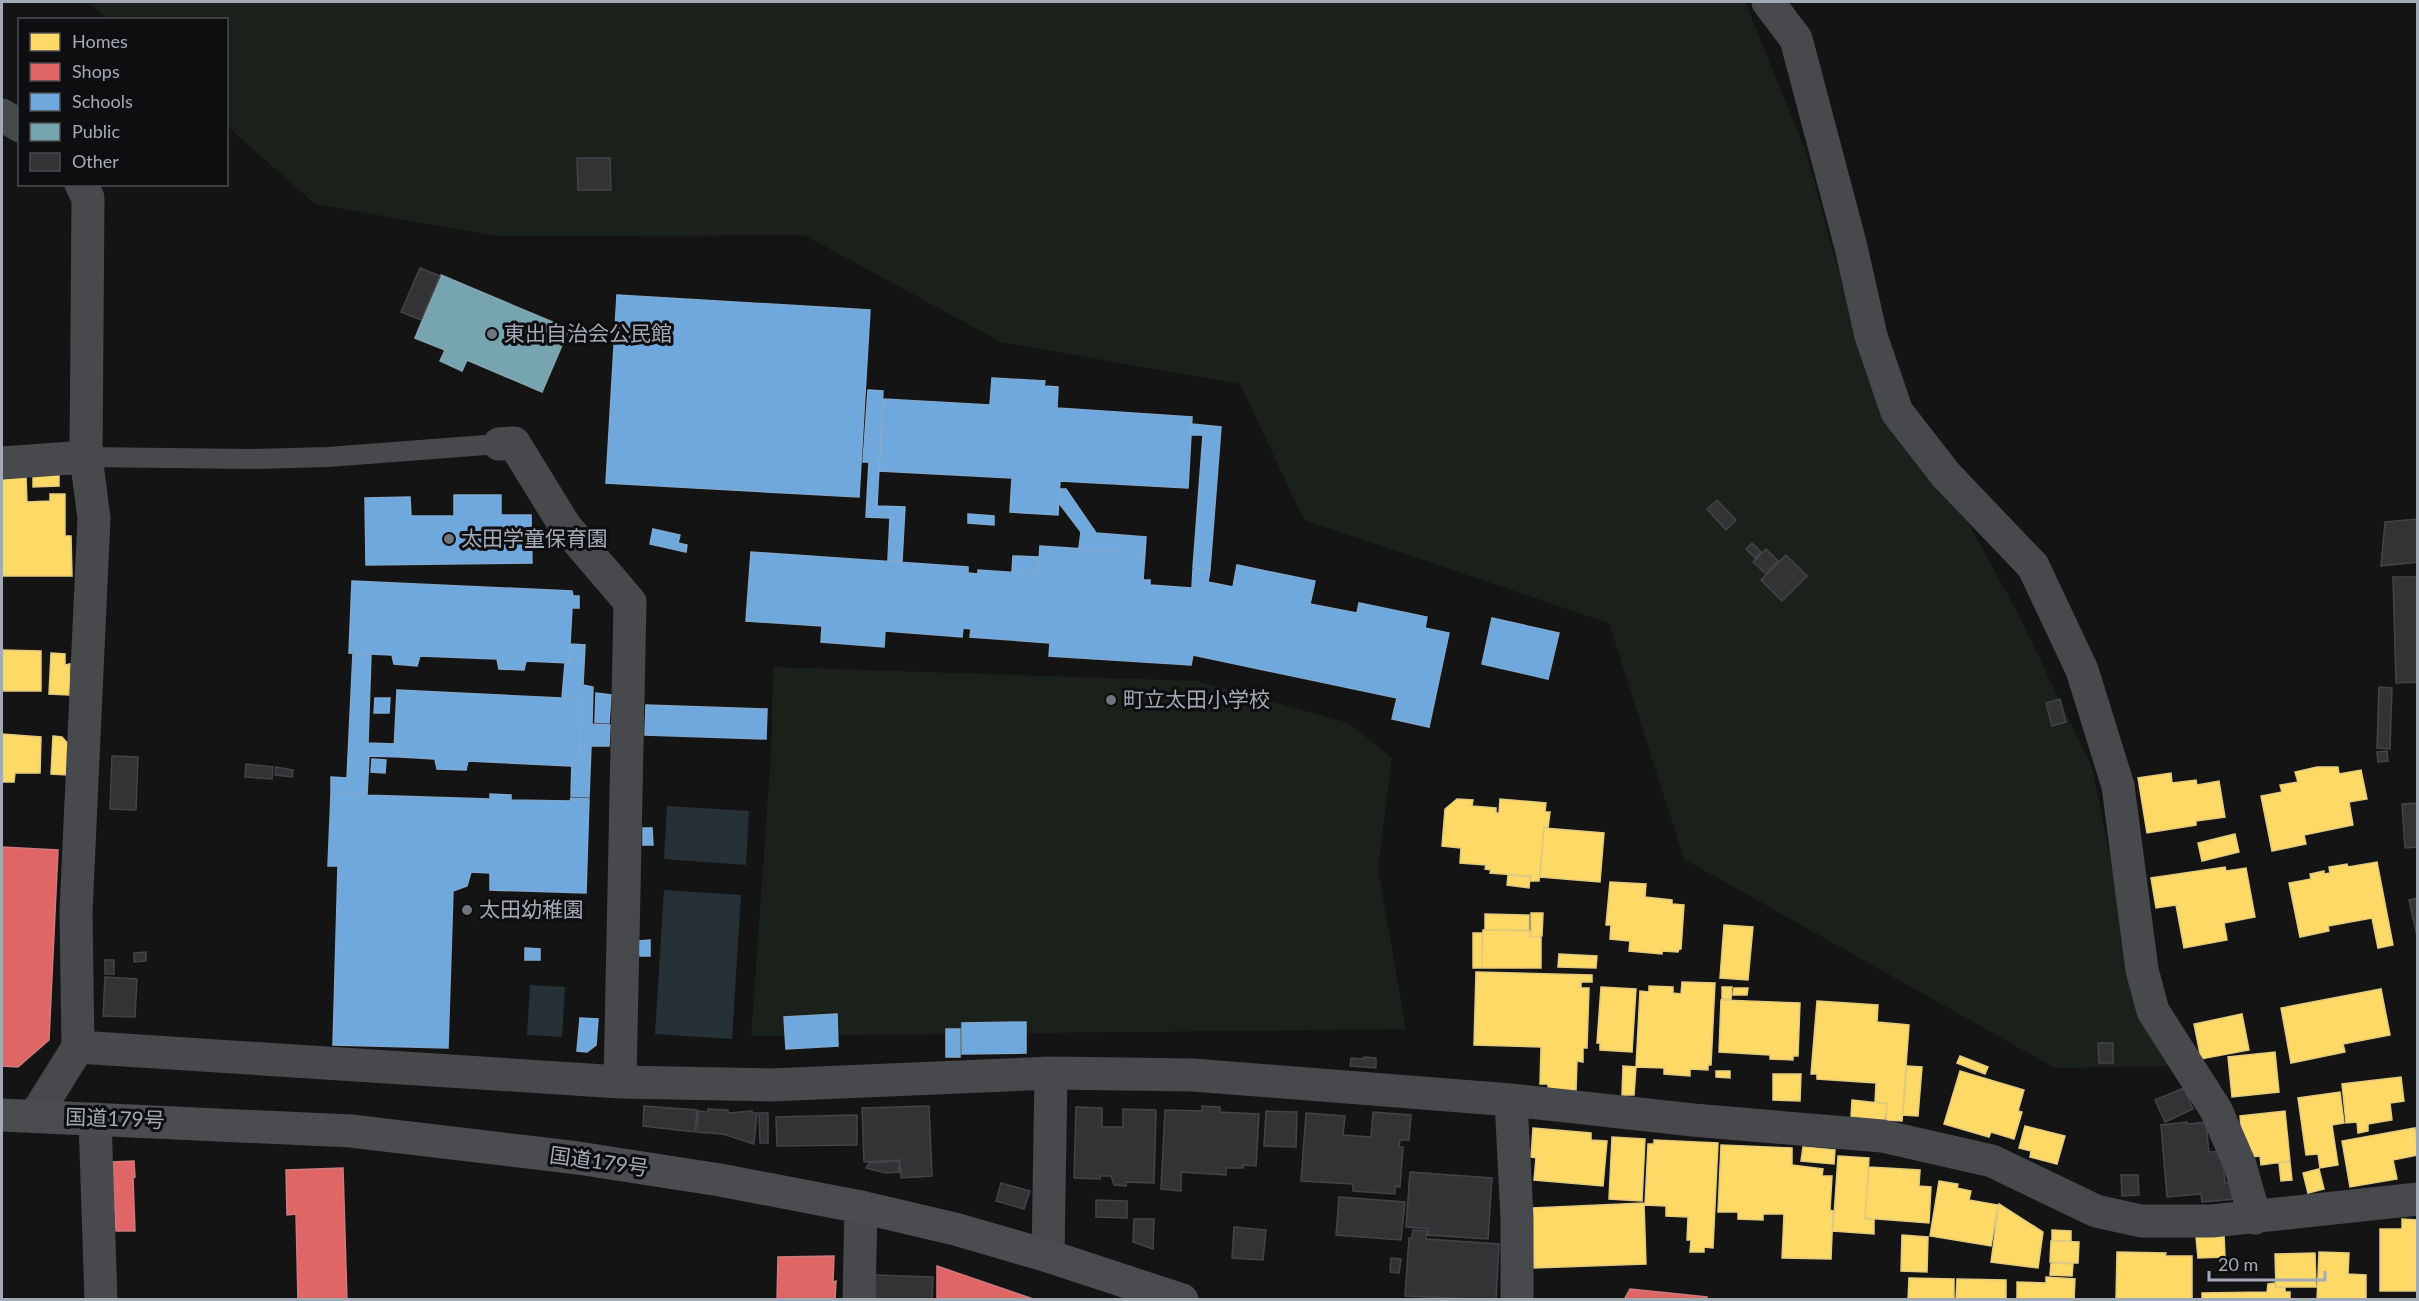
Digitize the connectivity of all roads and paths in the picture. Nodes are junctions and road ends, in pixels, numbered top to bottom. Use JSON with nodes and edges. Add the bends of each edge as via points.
{"nodes":[{"id":1,"x":1768,"y":2,"type":"edge"},
{"id":2,"x":2,"y":115,"type":"edge"},
{"id":3,"x":18,"y":125,"type":"edge"},
{"id":4,"x":82,"y":186,"type":"edge"},
{"id":5,"x":499,"y":444,"type":"joint"},
{"id":6,"x":86,"y":457,"type":"junction"},
{"id":7,"x":2,"y":463,"type":"edge"},
{"id":8,"x":78,"y":1047,"type":"junction"},
{"id":9,"x":1051,"y":1073,"type":"junction"},
{"id":10,"x":620,"y":1082,"type":"junction"},
{"id":11,"x":1511,"y":1100,"type":"junction"},
{"id":12,"x":2,"y":1115,"type":"edge"},
{"id":13,"x":35,"y":1116,"type":"junction"},
{"id":14,"x":95,"y":1119,"type":"junction"},
{"id":15,"x":2418,"y":1199,"type":"edge"},
{"id":16,"x":861,"y":1206,"type":"junction"},
{"id":17,"x":2255,"y":1218,"type":"junction"},
{"id":18,"x":1048,"y":1256,"type":"junction"},
{"id":19,"x":101,"y":1299,"type":"edge"},
{"id":20,"x":859,"y":1299,"type":"edge"},
{"id":21,"x":1182,"y":1299,"type":"edge"},
{"id":22,"x":1517,"y":1299,"type":"edge"}],
"edges":[{"from":1,"to":17,"type":"street","via":[[1796,39],[1871,336],[1897,412],[1946,475],[2033,566],[2082,670],[2118,786],[2142,970],[2153,1011],[2216,1110],[2240,1165]]},
{"from":2,"to":3,"type":"street"},
{"from":4,"to":6,"type":"street","via":[[88,198]]},
{"from":5,"to":6,"type":"lane","via":[[328,457]]},
{"from":5,"to":10,"type":"street","via":[[514,443],[565,526],[630,602]]},
{"from":6,"to":7,"type":"street"},
{"from":6,"to":8,"type":"street","via":[[94,518],[76,912]]},
{"from":8,"to":10,"type":"street"},
{"from":8,"to":13,"type":"street"},
{"from":9,"to":10,"type":"street","via":[[771,1085]]},
{"from":9,"to":11,"type":"street","via":[[1193,1075]]},
{"from":9,"to":18,"type":"street"},
{"from":11,"to":17,"type":"street","via":[[1882,1136],[1992,1161],[2096,1211],[2141,1221]]},
{"from":11,"to":22,"type":"street"},
{"from":12,"to":13,"type":"highway","name":"国道179号"},
{"from":13,"to":14,"type":"highway","name":"国道179号"},
{"from":14,"to":16,"type":"highway","name":"国道179号","via":[[351,1131],[465,1143],[720,1180]]},
{"from":14,"to":19,"type":"street"},
{"from":15,"to":17,"type":"street"},
{"from":16,"to":18,"type":"highway","name":"国道179号"},
{"from":16,"to":20,"type":"street"},
{"from":18,"to":21,"type":"highway","name":"国道179号"}]}
